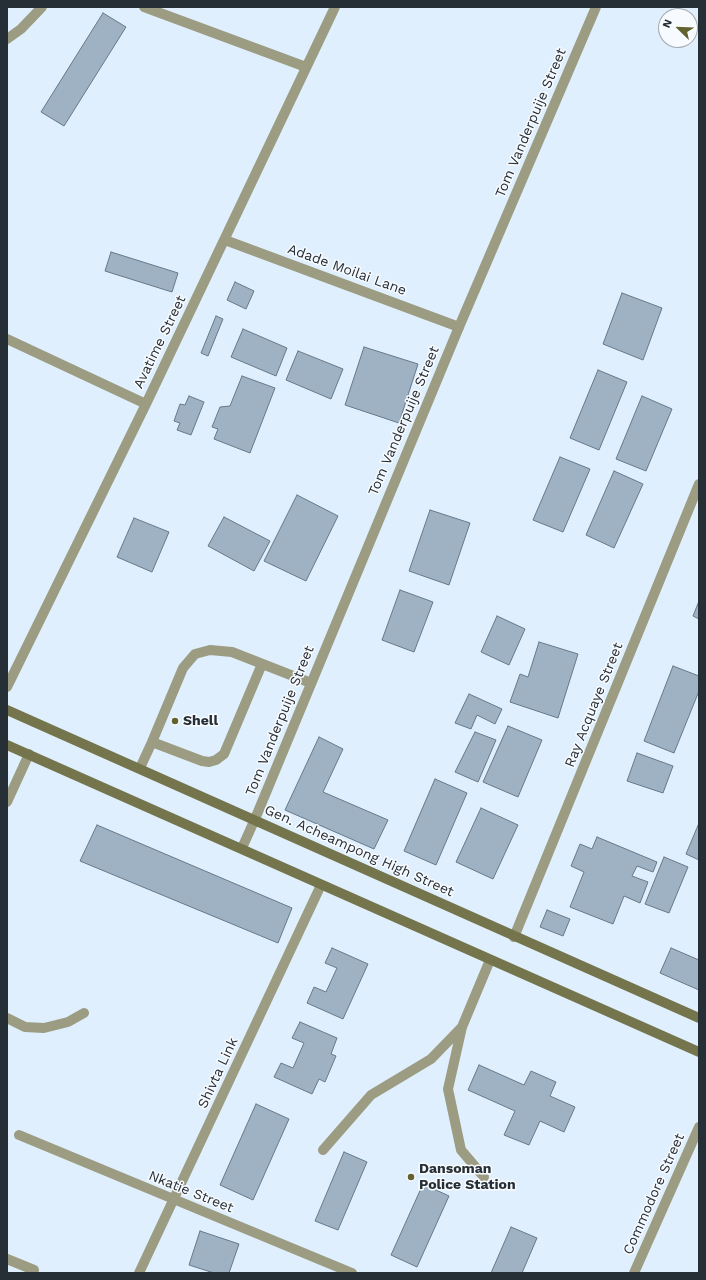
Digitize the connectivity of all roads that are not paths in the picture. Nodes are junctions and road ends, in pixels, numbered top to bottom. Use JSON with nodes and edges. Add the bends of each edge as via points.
{"nodes":[{"id":1,"x":42,"y":7,"type":"edge"},
{"id":2,"x":144,"y":7,"type":"edge"},
{"id":3,"x":335,"y":7,"type":"edge"},
{"id":4,"x":596,"y":7,"type":"edge"},
{"id":5,"x":7,"y":39,"type":"edge"},
{"id":6,"x":306,"y":67,"type":"junction"},
{"id":7,"x":225,"y":240,"type":"junction"},
{"id":8,"x":459,"y":327,"type":"junction"},
{"id":9,"x":7,"y":339,"type":"edge"},
{"id":10,"x":146,"y":404,"type":"junction"},
{"id":11,"x":699,"y":484,"type":"edge"},
{"id":12,"x":262,"y":664,"type":"junction"},
{"id":13,"x":311,"y":683,"type":"junction"},
{"id":14,"x":7,"y":687,"type":"edge"},
{"id":15,"x":7,"y":710,"type":"edge"},
{"id":16,"x":152,"y":742,"type":"junction"},
{"id":17,"x":7,"y":745,"type":"edge"},
{"id":18,"x":29,"y":754,"type":"junction"},
{"id":19,"x":140,"y":768,"type":"junction"},
{"id":20,"x":7,"y":802,"type":"edge"},
{"id":21,"x":255,"y":819,"type":"junction"},
{"id":22,"x":242,"y":848,"type":"junction"},
{"id":23,"x":321,"y":885,"type":"junction"},
{"id":24,"x":514,"y":937,"type":"junction"},
{"id":25,"x":490,"y":960,"type":"junction"},
{"id":26,"x":84,"y":1013,"type":"dead end"},
{"id":27,"x":7,"y":1018,"type":"edge"},
{"id":28,"x":699,"y":1018,"type":"edge"},
{"id":29,"x":462,"y":1027,"type":"junction"},
{"id":30,"x":699,"y":1052,"type":"edge"},
{"id":31,"x":699,"y":1127,"type":"edge"},
{"id":32,"x":19,"y":1135,"type":"dead end"},
{"id":33,"x":323,"y":1150,"type":"dead end"},
{"id":34,"x":484,"y":1177,"type":"dead end"},
{"id":35,"x":174,"y":1200,"type":"junction"},
{"id":36,"x":7,"y":1259,"type":"edge"},
{"id":37,"x":34,"y":1270,"type":"dead end"},
{"id":38,"x":139,"y":1273,"type":"edge"},
{"id":39,"x":352,"y":1273,"type":"edge"},
{"id":40,"x":634,"y":1273,"type":"edge"}],
"edges":[{"from":1,"to":5,"type":"street","via":[[21,30]]},
{"from":2,"to":6,"type":"street"},
{"from":3,"to":6,"type":"street","name":"Avatime Street"},
{"from":4,"to":8,"type":"street","name":"Tom Vanderpuije Street"},
{"from":6,"to":7,"type":"street","name":"Avatime Street"},
{"from":7,"to":8,"type":"street","name":"Adade Moilai Lane"},
{"from":7,"to":10,"type":"street","name":"Avatime Street"},
{"from":8,"to":13,"type":"street","name":"Tom Vanderpuije Street"},
{"from":9,"to":10,"type":"street"},
{"from":10,"to":14,"type":"street","name":"Avatime Street"},
{"from":11,"to":24,"type":"street","name":"Ray Acquaye Street"},
{"from":12,"to":13,"type":"street"},
{"from":12,"to":16,"type":"street","via":[[232,652],[210,650],[195,654],[183,668]]},
{"from":12,"to":16,"type":"street","via":[[224,754],[216,760],[202,761]]},
{"from":13,"to":21,"type":"street","name":"Tom Vanderpuije Street"},
{"from":15,"to":19,"type":"main road","name":"Gen. Acheampong High Street"},
{"from":16,"to":19,"type":"street"},
{"from":17,"to":18,"type":"main road"},
{"from":18,"to":20,"type":"street"},
{"from":18,"to":22,"type":"main road"},
{"from":19,"to":21,"type":"main road","name":"Gen. Acheampong High Street"},
{"from":21,"to":22,"type":"street","name":"Tom Vanderpuije Street"},
{"from":21,"to":24,"type":"main road","name":"Gen. Acheampong High Street"},
{"from":22,"to":23,"type":"main road"},
{"from":23,"to":25,"type":"main road"},
{"from":23,"to":35,"type":"street","name":"Shivta Link"},
{"from":24,"to":28,"type":"main road","name":"Gen. Acheampong High Street"},
{"from":25,"to":29,"type":"street"},
{"from":25,"to":30,"type":"main road"},
{"from":26,"to":27,"type":"street","via":[[68,1022],[44,1028],[25,1026]]},
{"from":29,"to":33,"type":"street","via":[[431,1059],[372,1096]]},
{"from":29,"to":34,"type":"street","via":[[448,1089],[461,1150]]},
{"from":31,"to":40,"type":"street","name":"Commodore Street"},
{"from":32,"to":35,"type":"street","name":"Nkatie Street"},
{"from":35,"to":38,"type":"street","name":"Shivta Link"},
{"from":35,"to":39,"type":"street","name":"Nkatie Street"},
{"from":36,"to":37,"type":"street"}]}
